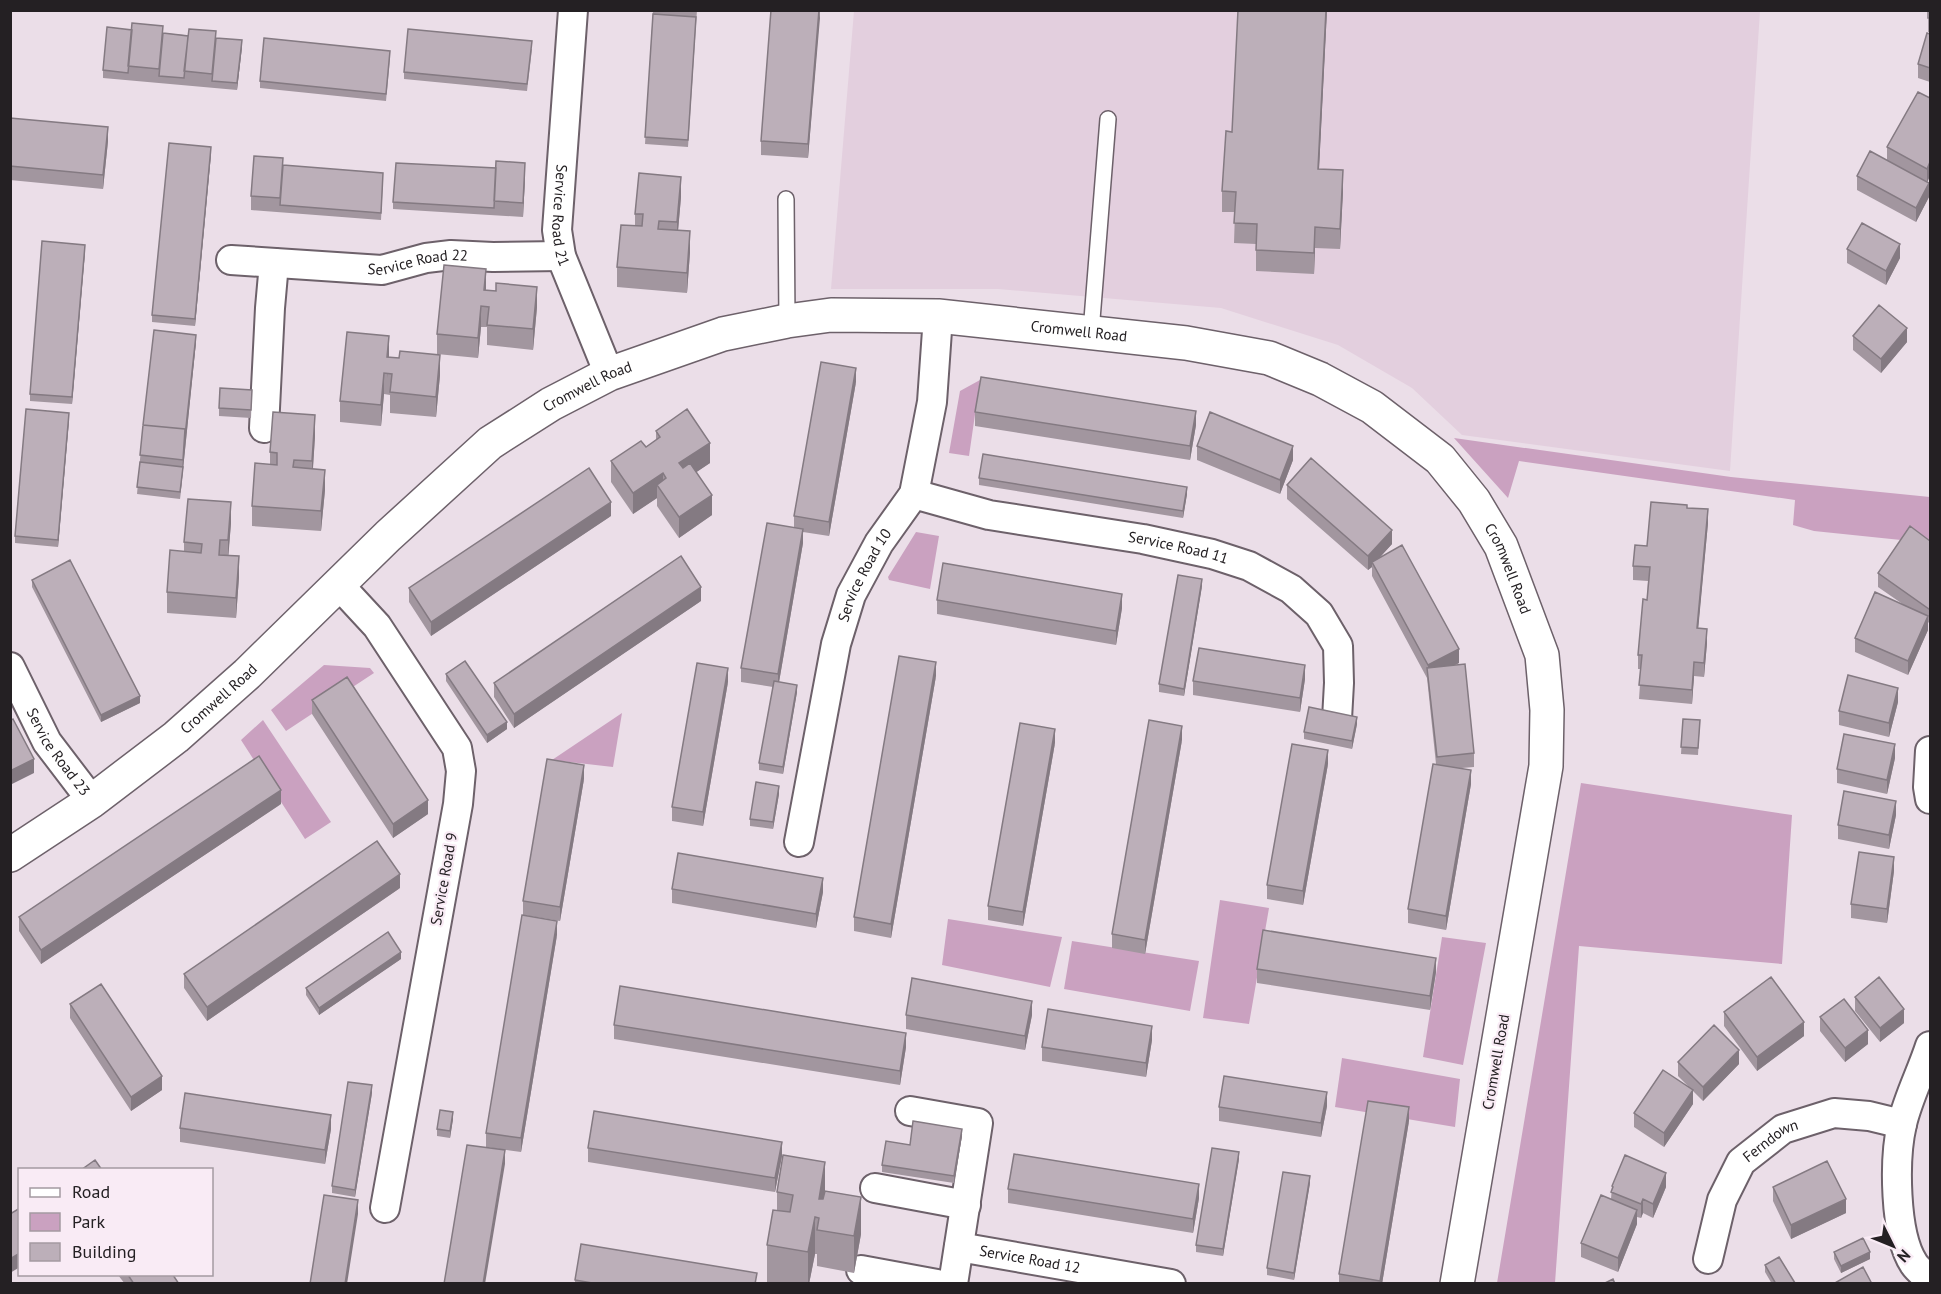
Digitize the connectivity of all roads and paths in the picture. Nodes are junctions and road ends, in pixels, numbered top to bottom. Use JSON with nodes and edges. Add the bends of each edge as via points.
{"nodes":[{"id":1,"x":573,"y":10,"type":"edge"},
{"id":2,"x":1108,"y":119,"type":"dead end"},
{"id":3,"x":786,"y":199,"type":"dead end"},
{"id":4,"x":561,"y":256,"type":"junction"},
{"id":5,"x":231,"y":260,"type":"dead end"},
{"id":6,"x":274,"y":263,"type":"junction"},
{"id":7,"x":938,"y":316,"type":"junction"},
{"id":8,"x":787,"y":321,"type":"junction"},
{"id":9,"x":1091,"y":332,"type":"junction"},
{"id":10,"x":609,"y":374,"type":"junction"},
{"id":11,"x":264,"y":428,"type":"dead end"},
{"id":12,"x":914,"y":494,"type":"junction"},
{"id":13,"x":339,"y":585,"type":"junction"},
{"id":14,"x":10,"y":668,"type":"edge"},
{"id":15,"x":1337,"y":718,"type":"edge"},
{"id":16,"x":1930,"y":751,"type":"edge"},
{"id":17,"x":1930,"y":800,"type":"edge"},
{"id":18,"x":92,"y":801,"type":"junction"},
{"id":19,"x":799,"y":842,"type":"dead end"},
{"id":20,"x":10,"y":855,"type":"edge"},
{"id":21,"x":1930,"y":1046,"type":"edge"},
{"id":22,"x":910,"y":1111,"type":"dead end"},
{"id":23,"x":1902,"y":1124,"type":"junction"},
{"id":24,"x":875,"y":1188,"type":"dead end"},
{"id":25,"x":966,"y":1205,"type":"junction"},
{"id":26,"x":385,"y":1208,"type":"dead end"},
{"id":27,"x":959,"y":1247,"type":"junction"},
{"id":28,"x":1708,"y":1259,"type":"dead end"},
{"id":29,"x":861,"y":1270,"type":"dead end"},
{"id":30,"x":1930,"y":1280,"type":"edge"},
{"id":31,"x":937,"y":1284,"type":"edge"},
{"id":32,"x":953,"y":1284,"type":"edge"},
{"id":33,"x":1171,"y":1284,"type":"edge"},
{"id":34,"x":1456,"y":1284,"type":"edge"}],
"edges":[{"from":1,"to":4,"type":"street","name":"Service Road 21","via":[[558,198]]},
{"from":2,"to":9,"type":"lane"},
{"from":3,"to":8,"type":"lane"},
{"from":4,"to":6,"type":"street","name":"Service Road 22","via":[[451,255],[382,270]]},
{"from":4,"to":10,"type":"street","name":"Service Road 21"},
{"from":5,"to":6,"type":"street","name":"Service Road 22"},
{"from":6,"to":11,"type":"street"},
{"from":7,"to":8,"type":"street","name":"Cromwell Road","via":[[831,315]]},
{"from":7,"to":9,"type":"street","name":"Cromwell Road"},
{"from":7,"to":12,"type":"street","name":"Service Road 10","via":[[932,402]]},
{"from":8,"to":10,"type":"street","name":"Cromwell Road","via":[[723,334]]},
{"from":9,"to":34,"type":"street","name":"Cromwell Road","via":[[1269,358],[1320,379],[1372,407],[1440,459],[1474,501],[1501,546],[1542,655],[1547,710],[1546,766]]},
{"from":10,"to":13,"type":"street","name":"Cromwell Road","via":[[551,404],[490,443]]},
{"from":12,"to":15,"type":"street","name":"Service Road 11","via":[[989,514],[1143,539],[1249,566],[1298,595],[1319,614],[1338,646]]},
{"from":12,"to":19,"type":"street","name":"Service Road 10","via":[[879,543],[851,595],[836,644]]},
{"from":13,"to":18,"type":"street","name":"Cromwell Road","via":[[185,729]]},
{"from":13,"to":26,"type":"street","name":"Service Road 9","via":[[377,626],[427,700],[457,748],[461,771]]},
{"from":14,"to":18,"type":"street","name":"Service Road 23","via":[[47,742]]},
{"from":16,"to":17,"type":"street"},
{"from":18,"to":20,"type":"street","name":"Cromwell Road"},
{"from":21,"to":23,"type":"street"},
{"from":22,"to":25,"type":"street","name":"Service Road 12","via":[[978,1123]]},
{"from":23,"to":28,"type":"street","name":"Ferndown","via":[[1834,1113],[1783,1129],[1741,1162],[1722,1200]]},
{"from":23,"to":30,"type":"street","via":[[1897,1177],[1902,1234],[1914,1264]]},
{"from":24,"to":25,"type":"street"},
{"from":25,"to":27,"type":"street","name":"Service Road 12"},
{"from":27,"to":32,"type":"street","name":"Service Road 12"},
{"from":27,"to":33,"type":"street","name":"Service Road 12"},
{"from":29,"to":31,"type":"street"}]}
